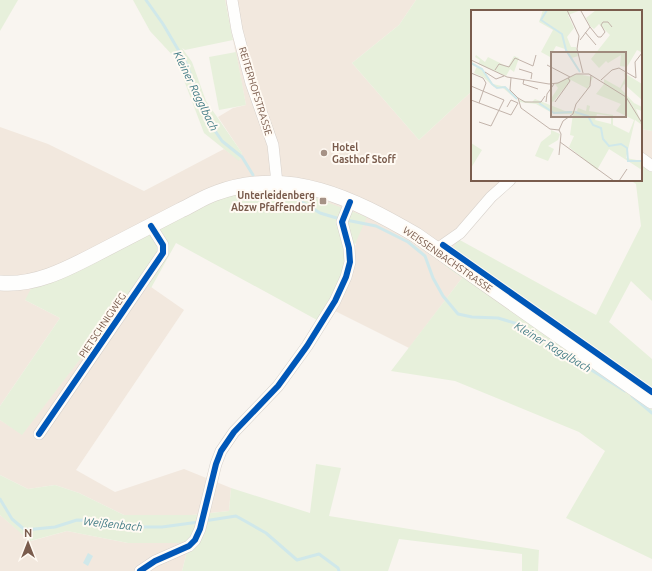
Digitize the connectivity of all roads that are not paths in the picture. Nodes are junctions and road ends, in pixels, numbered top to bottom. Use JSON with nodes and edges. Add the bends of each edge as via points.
{"nodes":[{"id":1,"x":232,"y":0,"type":"edge"},
{"id":2,"x":642,"y":159,"type":"edge"},
{"id":3,"x":652,"y":166,"type":"edge"},
{"id":4,"x":509,"y":181,"type":"edge"},
{"id":5,"x":277,"y":183,"type":"junction"},
{"id":6,"x":346,"y":213,"type":"junction"},
{"id":7,"x":151,"y":226,"type":"junction"},
{"id":8,"x":437,"y":250,"type":"junction"},
{"id":9,"x":0,"y":283,"type":"edge"},
{"id":10,"x":652,"y":401,"type":"edge"},
{"id":11,"x":39,"y":434,"type":"dead end"},
{"id":12,"x":140,"y":571,"type":"edge"}],
"edges":[{"from":1,"to":5,"type":"street","name":"REITERHOFSTRASSE","via":[[251,83],[273,145]]},
{"from":2,"to":3,"type":"street"},
{"from":4,"to":8,"type":"street","via":[[491,197],[460,233]]},
{"from":5,"to":6,"type":"main road","name":"WEISSENBACHSTRASSE","via":[[287,182],[313,187]]},
{"from":5,"to":7,"type":"main road","name":"WEISSENBACHSTRASSE","via":[[254,184],[216,193]]},
{"from":6,"to":8,"type":"main road","name":"WEISSENBACHSTRASSE","via":[[398,224]]},
{"from":6,"to":12,"type":"street","via":[[350,262],[346,278],[335,301],[278,386],[234,432],[221,451],[195,540],[189,546],[155,561]]},
{"from":7,"to":9,"type":"main road","name":"WEISSENBACHSTRASSE","via":[[63,271],[28,282]]},
{"from":7,"to":11,"type":"street","name":"PIETSCHNIGWEG","via":[[163,245],[163,253]]},
{"from":8,"to":10,"type":"main road","name":"WEISSENBACHSTRASSE"}]}
